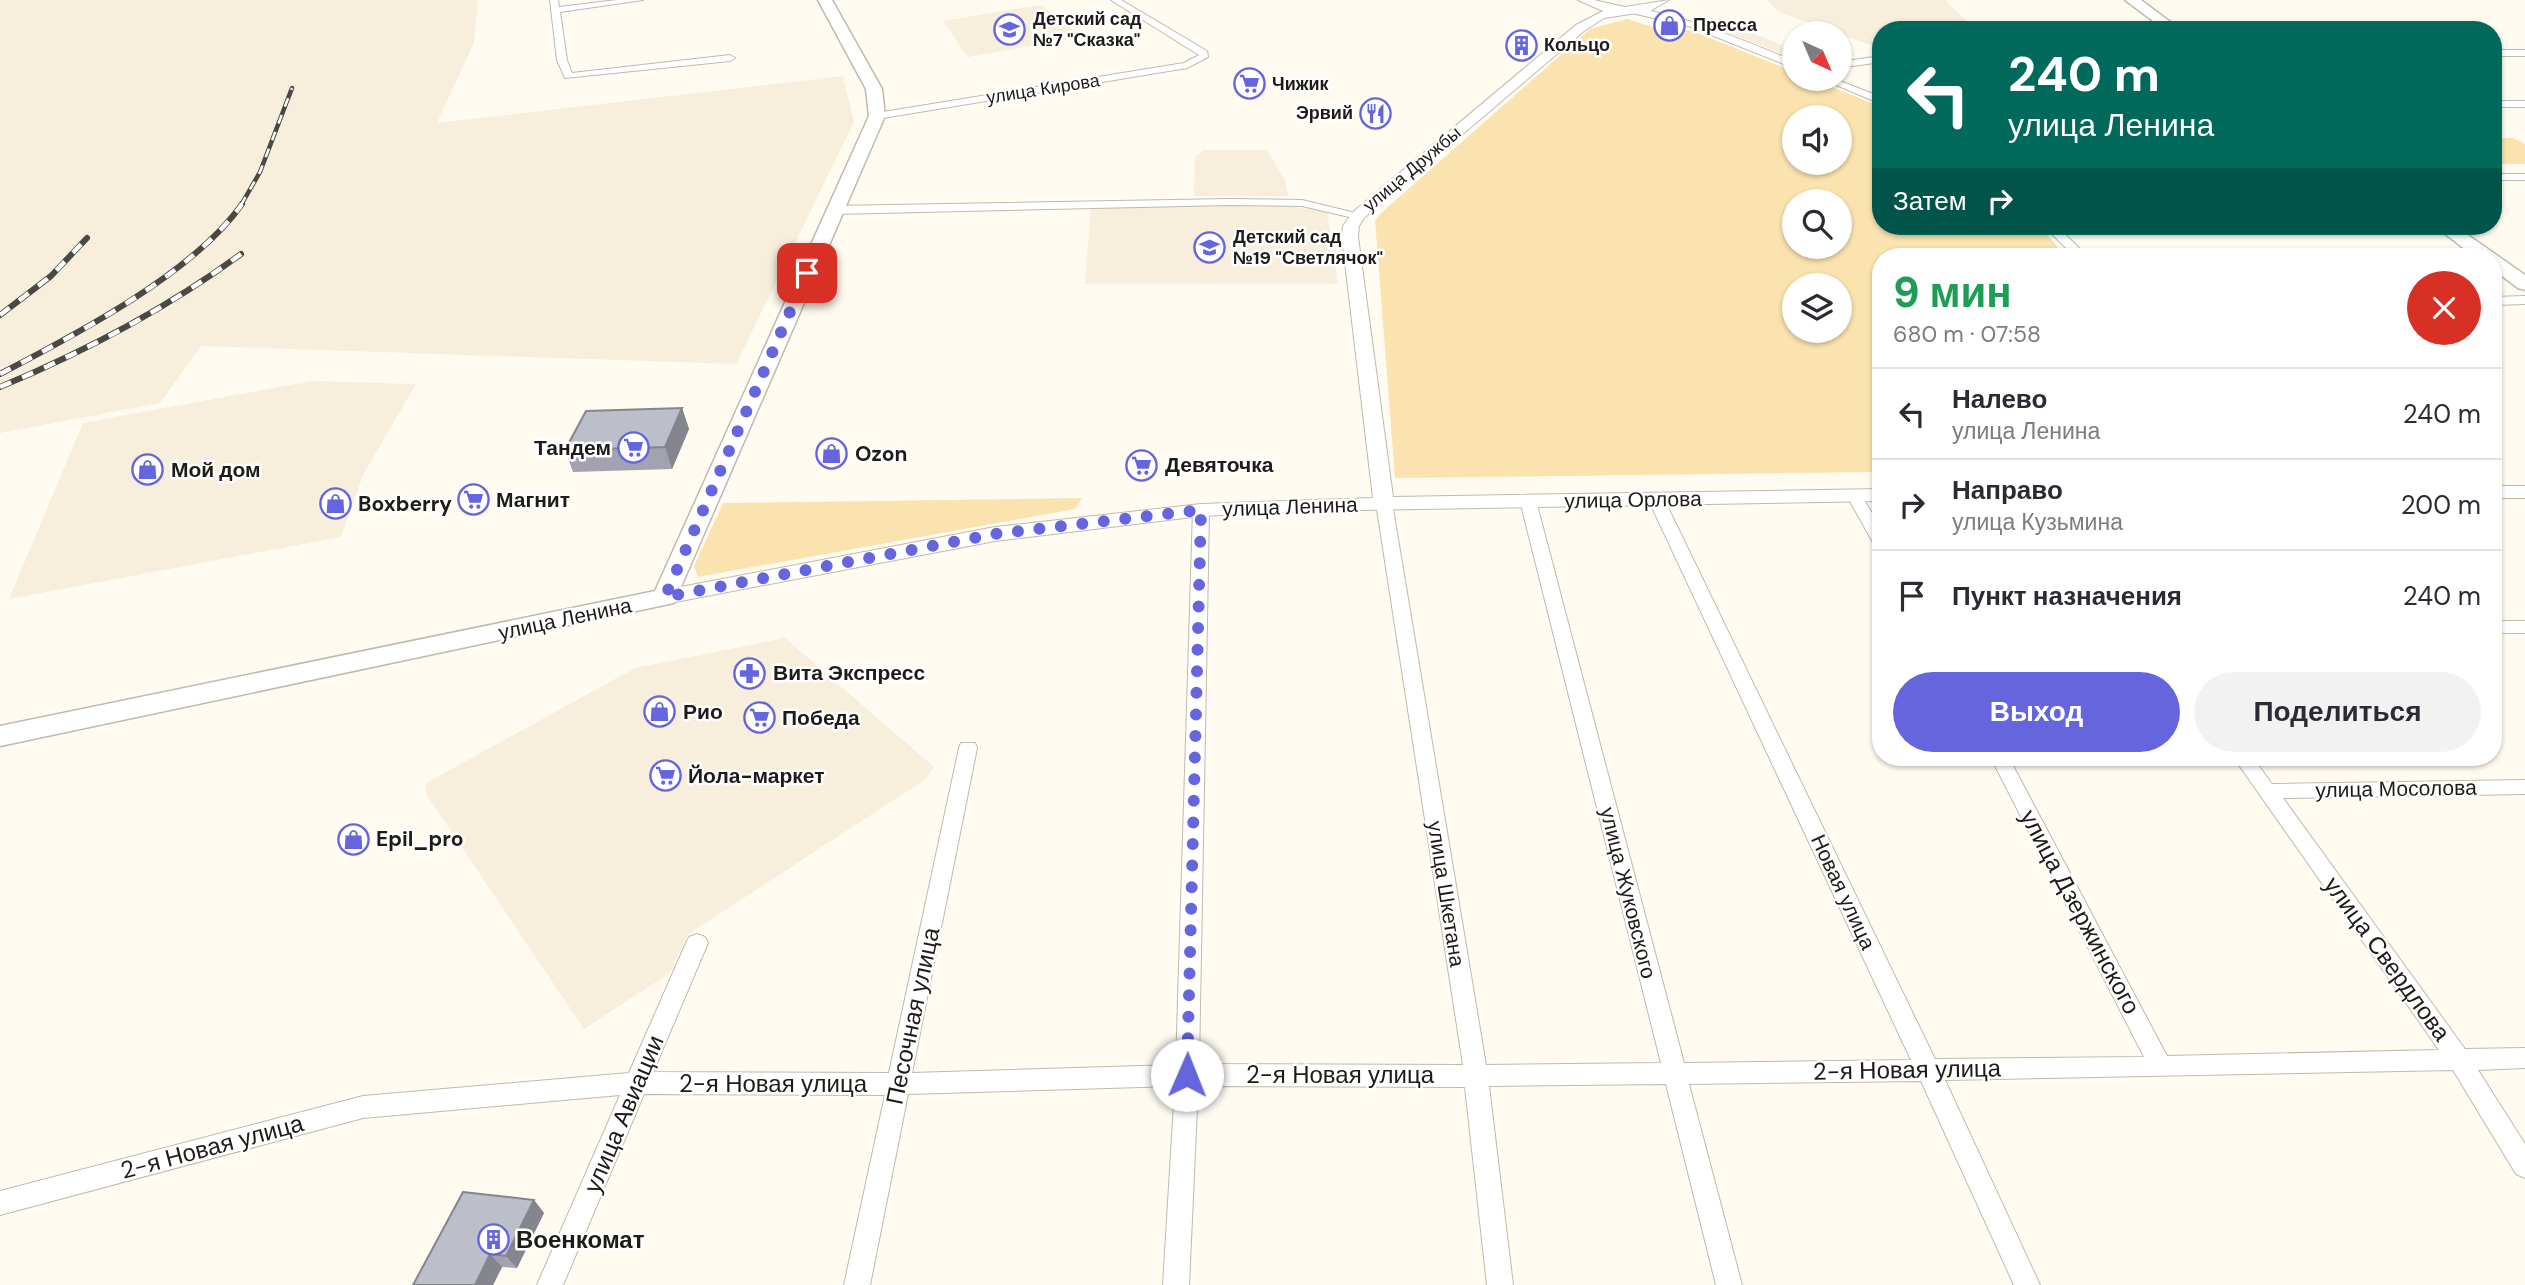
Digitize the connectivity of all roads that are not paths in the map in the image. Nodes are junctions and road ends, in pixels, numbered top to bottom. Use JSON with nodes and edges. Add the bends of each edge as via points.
{"nodes":[{"id":1,"x":639,"y":0,"type":"edge"},
{"id":2,"x":825,"y":0,"type":"edge"},
{"id":3,"x":1115,"y":0,"type":"edge"},
{"id":4,"x":1584,"y":0,"type":"edge"},
{"id":5,"x":1664,"y":0,"type":"edge"},
{"id":6,"x":2132,"y":0,"type":"edge"},
{"id":7,"x":555,"y":5,"type":"edge"},
{"id":8,"x":1626,"y":10,"type":"junction"},
{"id":9,"x":1595,"y":17,"type":"junction"},
{"id":10,"x":2161,"y":21,"type":"edge"},
{"id":11,"x":1697,"y":25,"type":"junction"},
{"id":12,"x":2502,"y":53,"type":"edge"},
{"id":13,"x":2525,"y":53,"type":"edge"},
{"id":14,"x":730,"y":58,"type":"dead end"},
{"id":15,"x":1782,"y":60,"type":"edge"},
{"id":16,"x":1872,"y":60,"type":"edge"},
{"id":17,"x":1852,"y":63,"type":"edge"},
{"id":18,"x":1852,"y":89,"type":"edge"},
{"id":19,"x":1872,"y":97,"type":"edge"},
{"id":20,"x":2502,"y":104,"type":"edge"},
{"id":21,"x":2525,"y":104,"type":"edge"},
{"id":22,"x":877,"y":116,"type":"junction"},
{"id":23,"x":2502,"y":177,"type":"edge"},
{"id":24,"x":2525,"y":177,"type":"edge"},
{"id":25,"x":834,"y":210,"type":"junction"},
{"id":26,"x":1359,"y":215,"type":"junction"},
{"id":27,"x":2059,"y":235,"type":"edge"},
{"id":28,"x":2456,"y":235,"type":"edge"},
{"id":29,"x":2072,"y":248,"type":"edge"},
{"id":30,"x":2475,"y":248,"type":"edge"},
{"id":31,"x":2502,"y":268,"type":"edge"},
{"id":32,"x":2525,"y":284,"type":"edge"},
{"id":33,"x":2525,"y":300,"type":"edge"},
{"id":34,"x":2502,"y":301,"type":"edge"},
{"id":35,"x":2502,"y":492,"type":"edge"},
{"id":36,"x":2525,"y":492,"type":"edge"},
{"id":37,"x":1872,"y":495,"type":"edge"},
{"id":38,"x":1855,"y":496,"type":"junction"},
{"id":39,"x":1656,"y":499,"type":"junction"},
{"id":40,"x":1528,"y":501,"type":"junction"},
{"id":41,"x":1384,"y":503,"type":"junction"},
{"id":42,"x":1201,"y":510,"type":"junction"},
{"id":43,"x":1872,"y":526,"type":"edge"},
{"id":44,"x":665,"y":597,"type":"junction"},
{"id":45,"x":2502,"y":627,"type":"edge"},
{"id":46,"x":2525,"y":627,"type":"edge"},
{"id":47,"x":0,"y":736,"type":"edge"},
{"id":48,"x":968,"y":748,"type":"dead end"},
{"id":49,"x":2004,"y":766,"type":"edge"},
{"id":50,"x":2249,"y":766,"type":"edge"},
{"id":51,"x":2525,"y":787,"type":"edge"},
{"id":52,"x":2267,"y":791,"type":"junction"},
{"id":53,"x":697,"y":943,"type":"dead end"},
{"id":54,"x":2525,"y":1058,"type":"edge"},
{"id":55,"x":2459,"y":1059,"type":"junction"},
{"id":56,"x":2161,"y":1067,"type":"junction"},
{"id":57,"x":1928,"y":1070,"type":"junction"},
{"id":58,"x":1673,"y":1073,"type":"junction"},
{"id":59,"x":1187,"y":1075,"type":"junction"},
{"id":60,"x":1476,"y":1076,"type":"junction"},
{"id":61,"x":638,"y":1083,"type":"junction"},
{"id":62,"x":899,"y":1084,"type":"junction"},
{"id":63,"x":2525,"y":1166,"type":"edge"},
{"id":64,"x":0,"y":1203,"type":"edge"},
{"id":65,"x":550,"y":1285,"type":"edge"},
{"id":66,"x":857,"y":1285,"type":"edge"},
{"id":67,"x":1176,"y":1285,"type":"edge"},
{"id":68,"x":1500,"y":1285,"type":"edge"},
{"id":69,"x":1729,"y":1285,"type":"edge"},
{"id":70,"x":2026,"y":1285,"type":"edge"}],
"edges":[{"from":1,"to":7,"type":"street"},
{"from":2,"to":22,"type":"main road","via":[[874,89]]},
{"from":3,"to":22,"type":"street","name":"улица Кирова","via":[[1204,53],[1199,61]]},
{"from":4,"to":8,"type":"street"},
{"from":4,"to":9,"type":"street"},
{"from":5,"to":8,"type":"street","via":[[1649,8]]},
{"from":5,"to":11,"type":"street"},
{"from":6,"to":10,"type":"main road"},
{"from":7,"to":14,"type":"street","via":[[568,76]]},
{"from":8,"to":9,"type":"street"},
{"from":8,"to":11,"type":"street","via":[[1658,13]]},
{"from":9,"to":26,"type":"street","name":"улица Дружбы"},
{"from":11,"to":15,"type":"street"},
{"from":12,"to":13,"type":"street"},
{"from":16,"to":17,"type":"street"},
{"from":18,"to":19,"type":"street"},
{"from":20,"to":21,"type":"street"},
{"from":22,"to":25,"type":"main road"},
{"from":23,"to":24,"type":"street"},
{"from":25,"to":26,"type":"street","via":[[1229,202],[1302,203]]},
{"from":25,"to":44,"type":"main road"},
{"from":26,"to":41,"type":"street","name":"улица Дружбы","via":[[1350,237]]},
{"from":27,"to":29,"type":"street"},
{"from":28,"to":30,"type":"main road"},
{"from":31,"to":32,"type":"main road"},
{"from":33,"to":34,"type":"street"},
{"from":35,"to":36,"type":"street"},
{"from":37,"to":38,"type":"street","name":"улица Орлова"},
{"from":38,"to":39,"type":"street","name":"улица Орлова"},
{"from":38,"to":43,"type":"street"},
{"from":39,"to":40,"type":"street","name":"улица Орлова"},
{"from":39,"to":57,"type":"street","name":"Новая улица"},
{"from":40,"to":41,"type":"street","name":"улица Орлова"},
{"from":40,"to":58,"type":"street","name":"улица Жуковского"},
{"from":41,"to":42,"type":"street","name":"улица Ленина"},
{"from":41,"to":60,"type":"street","name":"улица Шкетана"},
{"from":42,"to":44,"type":"street","name":"улица Ленина","via":[[995,534]]},
{"from":42,"to":59,"type":"street"},
{"from":44,"to":47,"type":"main road","name":"улица Ленина"},
{"from":45,"to":46,"type":"street"},
{"from":48,"to":62,"type":"street","name":"Песочная улица"},
{"from":49,"to":56,"type":"street","name":"улица Дзержинского"},
{"from":50,"to":52,"type":"street","name":"улица Свердлова"},
{"from":51,"to":52,"type":"street","name":"улица Мосолова"},
{"from":52,"to":55,"type":"street","name":"улица Свердлова"},
{"from":53,"to":61,"type":"street","name":"улица Авиации"},
{"from":54,"to":55,"type":"street","name":"2-я Новая улица"},
{"from":55,"to":56,"type":"street","name":"2-я Новая улица"},
{"from":55,"to":63,"type":"street","name":"улица Свердлова"},
{"from":56,"to":57,"type":"street","name":"2-я Новая улица"},
{"from":57,"to":58,"type":"street","name":"2-я Новая улица"},
{"from":57,"to":70,"type":"street","name":"Новая улица"},
{"from":58,"to":60,"type":"street","name":"2-я Новая улица"},
{"from":58,"to":69,"type":"street","name":"улица Жуковского"},
{"from":59,"to":60,"type":"street","name":"2-я Новая улица"},
{"from":59,"to":62,"type":"street","name":"2-я Новая улица"},
{"from":59,"to":67,"type":"street"},
{"from":60,"to":68,"type":"street","name":"улица Шкетана"},
{"from":61,"to":62,"type":"street","name":"2-я Новая улица"},
{"from":61,"to":64,"type":"street","name":"2-я Новая улица","via":[[363,1107]]},
{"from":61,"to":65,"type":"street","name":"улица Авиации"},
{"from":62,"to":66,"type":"street","name":"Песочная улица"}]}
